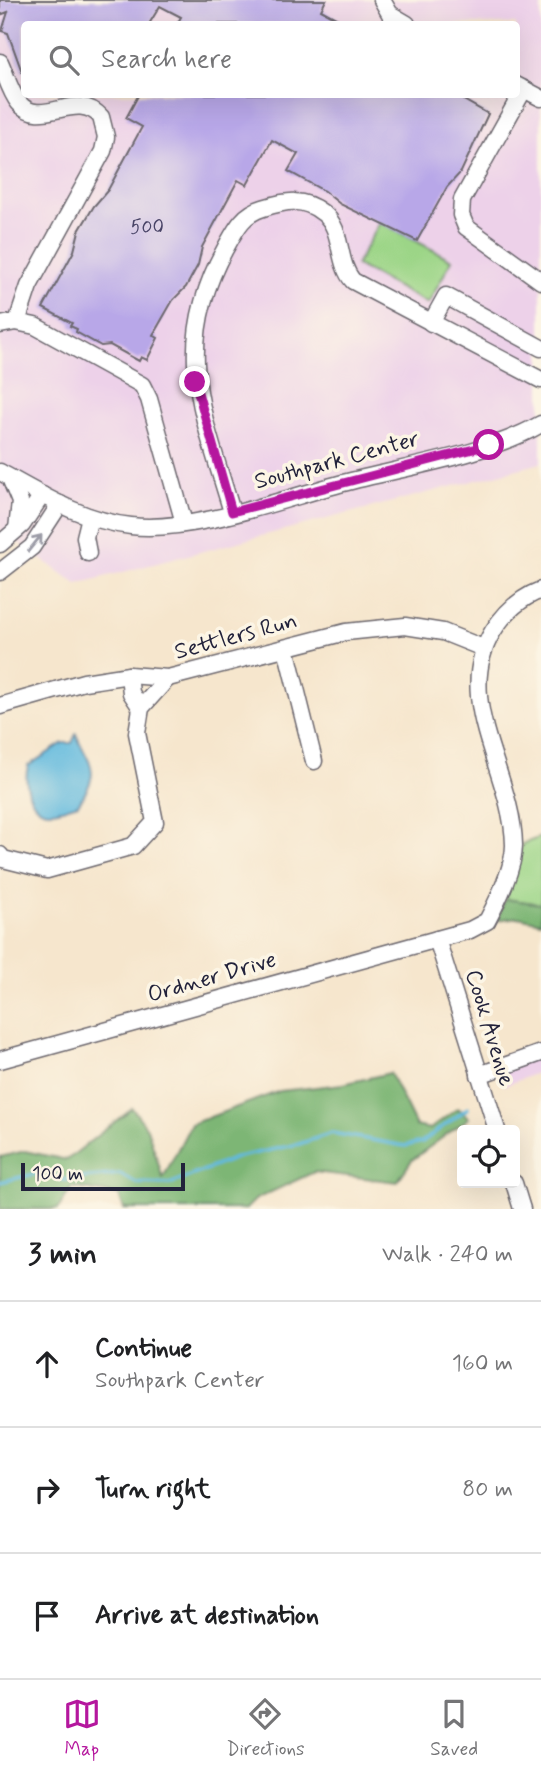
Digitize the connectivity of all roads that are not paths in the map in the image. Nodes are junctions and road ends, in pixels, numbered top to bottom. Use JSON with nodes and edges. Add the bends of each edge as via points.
{"nodes":[{"id":1,"x":382,"y":0,"type":"edge"},
{"id":2,"x":402,"y":21,"type":"edge"},
{"id":3,"x":0,"y":62,"type":"edge"},
{"id":4,"x":520,"y":87,"type":"edge"},
{"id":5,"x":514,"y":98,"type":"edge"},
{"id":6,"x":541,"y":98,"type":"edge"},
{"id":7,"x":541,"y":281,"type":"edge"},
{"id":8,"x":17,"y":322,"type":"junction"},
{"id":9,"x":431,"y":323,"type":"junction"},
{"id":10,"x":0,"y":325,"type":"edge"},
{"id":11,"x":541,"y":348,"type":"edge"},
{"id":12,"x":541,"y":380,"type":"edge"},
{"id":13,"x":541,"y":424,"type":"edge"},
{"id":14,"x":5,"y":475,"type":"edge"},
{"id":15,"x":42,"y":495,"type":"junction"},
{"id":16,"x":60,"y":504,"type":"junction"},
{"id":17,"x":232,"y":512,"type":"junction"},
{"id":18,"x":90,"y":517,"type":"junction"},
{"id":19,"x":184,"y":523,"type":"junction"},
{"id":20,"x":17,"y":529,"type":"junction"},
{"id":21,"x":0,"y":544,"type":"edge"},
{"id":22,"x":88,"y":553,"type":"dead end"},
{"id":23,"x":0,"y":572,"type":"edge"},
{"id":24,"x":541,"y":590,"type":"edge"},
{"id":25,"x":286,"y":648,"type":"junction"},
{"id":26,"x":483,"y":648,"type":"junction"},
{"id":27,"x":129,"y":675,"type":"junction"},
{"id":28,"x":168,"y":678,"type":"junction"},
{"id":29,"x":0,"y":706,"type":"edge"},
{"id":30,"x":141,"y":708,"type":"junction"},
{"id":31,"x":314,"y":761,"type":"dead end"},
{"id":32,"x":0,"y":855,"type":"edge"},
{"id":33,"x":436,"y":939,"type":"junction"},
{"id":34,"x":541,"y":1053,"type":"edge"},
{"id":35,"x":0,"y":1060,"type":"edge"},
{"id":36,"x":479,"y":1075,"type":"junction"},
{"id":37,"x":495,"y":1125,"type":"edge"},
{"id":38,"x":516,"y":1188,"type":"edge"},
{"id":39,"x":522,"y":1209,"type":"edge"}],
"edges":[{"from":1,"to":2,"type":"street","via":[[390,14]]},
{"from":3,"to":8,"type":"street","via":[[22,106],[39,112],[72,105],[89,108],[101,117],[106,137],[101,155],[29,286]]},
{"from":4,"to":6,"type":"street"},
{"from":5,"to":7,"type":"street","via":[[462,200],[460,215],[469,230]]},
{"from":8,"to":10,"type":"street"},
{"from":8,"to":19,"type":"street","via":[[35,326],[142,385]]},
{"from":9,"to":11,"type":"street","via":[[446,296]]},
{"from":9,"to":12,"type":"street"},
{"from":9,"to":17,"type":"street","via":[[350,278],[331,222],[319,210],[293,200],[257,209],[244,218],[208,284],[196,344],[197,393]]},
{"from":13,"to":17,"type":"street","name":"Southpark Center","via":[[499,443]]},
{"from":14,"to":15,"type":"street","name":"Southpark Center"},
{"from":14,"to":20,"type":"street","name":"Southpark Center","via":[[20,502]]},
{"from":15,"to":16,"type":"street","name":"Southpark Center"},
{"from":15,"to":20,"type":"street"},
{"from":16,"to":18,"type":"street","name":"Southpark Center"},
{"from":23,"to":16,"type":"street","one_way":true,"via":[[32,547]]},
{"from":17,"to":19,"type":"street","name":"Southpark Center"},
{"from":18,"to":19,"type":"street","name":"Southpark Center","via":[[133,527]]},
{"from":18,"to":22,"type":"street","via":[[85,537]]},
{"from":20,"to":21,"type":"street"},
{"from":24,"to":26,"type":"street","via":[[509,610]]},
{"from":25,"to":26,"type":"street","name":"Settlers Run","via":[[346,632],[405,626],[443,632]]},
{"from":25,"to":28,"type":"street","name":"Settlers Run"},
{"from":25,"to":31,"type":"street"},
{"from":26,"to":33,"type":"street","name":"Ordner Drive","via":[[478,666],[480,705],[514,847],[487,921]]},
{"from":27,"to":28,"type":"street","name":"Settlers Run"},
{"from":27,"to":29,"type":"street","name":"Settlers Run","via":[[84,682]]},
{"from":27,"to":30,"type":"street","via":[[131,693]]},
{"from":28,"to":30,"type":"street"},
{"from":30,"to":32,"type":"street","via":[[138,733],[155,822],[133,846],[47,870]]},
{"from":33,"to":35,"type":"street","name":"Ordner Drive"},
{"from":33,"to":36,"type":"street","name":"Cook Avenue"},
{"from":34,"to":36,"type":"street"},
{"from":36,"to":37,"type":"street","name":"Cook Avenue"},
{"from":38,"to":39,"type":"street"}]}
